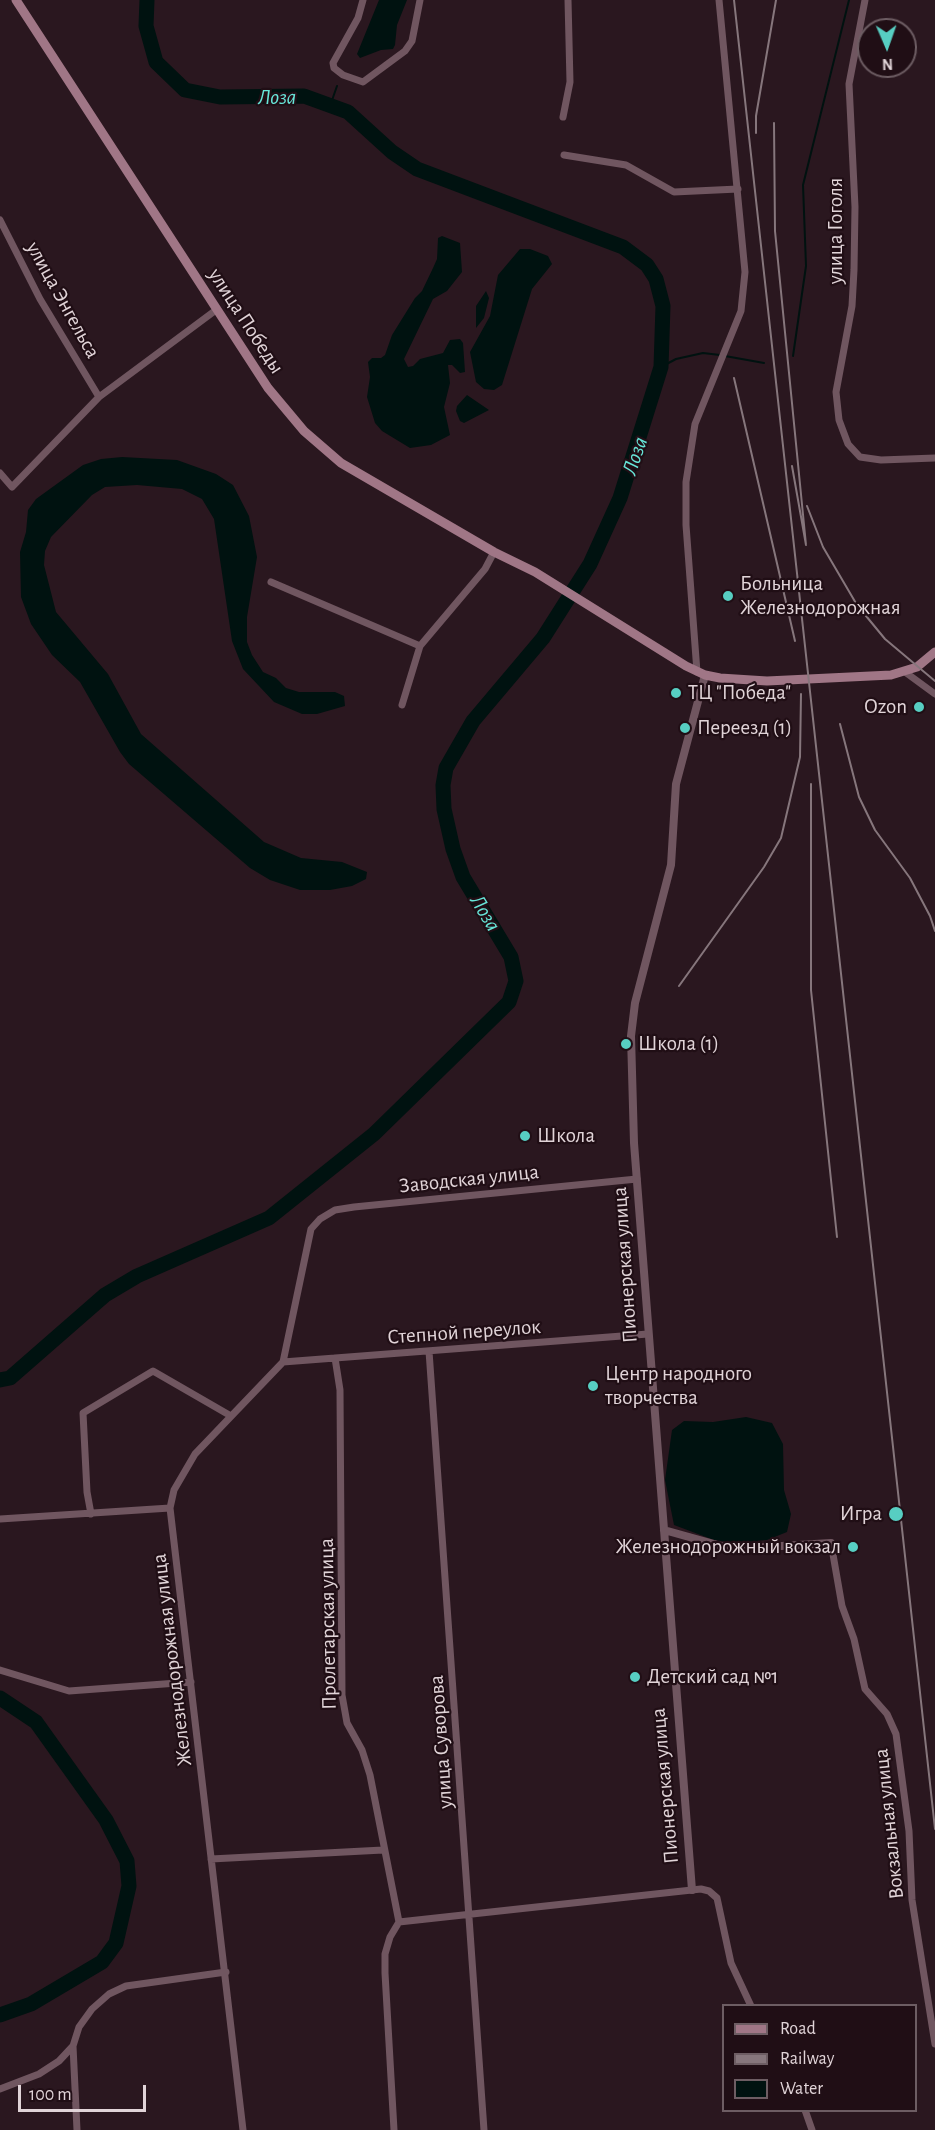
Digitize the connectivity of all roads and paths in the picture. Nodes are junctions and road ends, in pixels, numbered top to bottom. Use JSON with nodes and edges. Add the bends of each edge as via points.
{"nodes":[{"id":1,"x":16,"y":0,"type":"edge"},
{"id":2,"x":363,"y":0,"type":"edge"},
{"id":3,"x":420,"y":0,"type":"edge"},
{"id":4,"x":568,"y":0,"type":"edge"},
{"id":5,"x":719,"y":0,"type":"edge"},
{"id":6,"x":865,"y":0,"type":"edge"},
{"id":7,"x":563,"y":117,"type":"dead end"},
{"id":8,"x":564,"y":155,"type":"dead end"},
{"id":9,"x":738,"y":189,"type":"junction"},
{"id":10,"x":0,"y":220,"type":"edge"},
{"id":11,"x":216,"y":310,"type":"junction"},
{"id":12,"x":99,"y":397,"type":"junction"},
{"id":13,"x":935,"y":459,"type":"edge"},
{"id":14,"x":0,"y":473,"type":"edge"},
{"id":15,"x":494,"y":552,"type":"junction"},
{"id":16,"x":271,"y":582,"type":"dead end"},
{"id":17,"x":420,"y":646,"type":"junction"},
{"id":18,"x":935,"y":652,"type":"edge"},
{"id":19,"x":905,"y":672,"type":"junction"},
{"id":20,"x":701,"y":674,"type":"junction"},
{"id":21,"x":935,"y":694,"type":"edge"},
{"id":22,"x":402,"y":705,"type":"dead end"},
{"id":23,"x":637,"y":1179,"type":"junction"},
{"id":24,"x":648,"y":1334,"type":"junction"},
{"id":25,"x":429,"y":1351,"type":"junction"},
{"id":26,"x":335,"y":1358,"type":"junction"},
{"id":27,"x":283,"y":1362,"type":"junction"},
{"id":28,"x":231,"y":1416,"type":"junction"},
{"id":29,"x":170,"y":1508,"type":"junction"},
{"id":30,"x":91,"y":1514,"type":"junction"},
{"id":31,"x":0,"y":1519,"type":"edge"},
{"id":32,"x":664,"y":1530,"type":"junction"},
{"id":33,"x":831,"y":1543,"type":"joint"},
{"id":34,"x":0,"y":1670,"type":"edge"},
{"id":35,"x":191,"y":1682,"type":"junction"},
{"id":36,"x":383,"y":1850,"type":"junction"},
{"id":37,"x":212,"y":1859,"type":"junction"},
{"id":38,"x":692,"y":1890,"type":"junction"},
{"id":39,"x":471,"y":1914,"type":"junction"},
{"id":40,"x":399,"y":1922,"type":"junction"},
{"id":41,"x":226,"y":1972,"type":"junction"},
{"id":42,"x":749,"y":2004,"type":"edge"},
{"id":43,"x":935,"y":2044,"type":"edge"},
{"id":44,"x":73,"y":2046,"type":"junction"},
{"id":45,"x":0,"y":2089,"type":"edge"},
{"id":46,"x":807,"y":2112,"type":"edge"},
{"id":47,"x":76,"y":2130,"type":"edge"},
{"id":48,"x":243,"y":2130,"type":"edge"},
{"id":49,"x":394,"y":2130,"type":"edge"},
{"id":50,"x":484,"y":2130,"type":"edge"},
{"id":51,"x":812,"y":2130,"type":"edge"}],
"edges":[{"from":1,"to":11,"type":"main road","name":"улица Победы"},
{"from":2,"to":3,"type":"street","via":[[333,63],[343,75],[363,82],[405,51],[412,41]]},
{"from":4,"to":7,"type":"street","via":[[570,82]]},
{"from":5,"to":9,"type":"street"},
{"from":6,"to":13,"type":"street","name":"улица Гоголя","via":[[849,84],[854,270],[852,306],[836,392],[839,420],[848,444],[860,457]]},
{"from":8,"to":9,"type":"street","via":[[626,165],[674,192]]},
{"from":9,"to":20,"type":"street","via":[[744,249],[741,311],[695,424],[686,482],[686,525]]},
{"from":10,"to":12,"type":"street","name":"улица Энгельса","via":[[40,299]]},
{"from":11,"to":12,"type":"street"},
{"from":11,"to":15,"type":"main road","name":"улица Победы","via":[[285,410],[327,451],[371,482]]},
{"from":12,"to":14,"type":"street","via":[[12,487]]},
{"from":15,"to":17,"type":"street","via":[[485,569]]},
{"from":15,"to":20,"type":"main road","name":"улица Победы","via":[[535,572]]},
{"from":16,"to":17,"type":"street"},
{"from":17,"to":22,"type":"street"},
{"from":18,"to":19,"type":"main road"},
{"from":19,"to":20,"type":"main road","via":[[767,681]]},
{"from":19,"to":21,"type":"street"},
{"from":20,"to":23,"type":"street","name":"Пионерская улица","via":[[676,784],[668,881],[635,1003],[630,1074]]},
{"from":23,"to":24,"type":"street","name":"Пионерская улица"},
{"from":23,"to":27,"type":"street","name":"Заводская улица","via":[[335,1210],[311,1229]]},
{"from":24,"to":25,"type":"street","name":"Степной переулок"},
{"from":24,"to":32,"type":"street","name":"Пионерская улица"},
{"from":25,"to":26,"type":"street","name":"Степной переулок"},
{"from":25,"to":39,"type":"street","name":"улица Суворова"},
{"from":26,"to":27,"type":"street","name":"Степной переулок"},
{"from":26,"to":36,"type":"street","name":"Пролетарская улица","via":[[340,1390],[342,1695],[347,1723],[370,1775]]},
{"from":27,"to":28,"type":"street","name":"Железнодорожная улица"},
{"from":28,"to":29,"type":"street","name":"Железнодорожная улица","via":[[195,1454],[179,1478]]},
{"from":28,"to":30,"type":"street","via":[[153,1371],[83,1413]]},
{"from":29,"to":30,"type":"street"},
{"from":29,"to":35,"type":"street","name":"Железнодорожная улица"},
{"from":30,"to":31,"type":"street"},
{"from":32,"to":33,"type":"street","via":[[732,1549]]},
{"from":32,"to":38,"type":"street","name":"Пионерская улица"},
{"from":33,"to":43,"type":"street","name":"Вокзальная улица","via":[[842,1606],[855,1639],[865,1689],[897,1734],[909,1831],[912,1900]]},
{"from":34,"to":35,"type":"street","via":[[69,1691]]},
{"from":35,"to":37,"type":"street","name":"Железнодорожная улица"},
{"from":36,"to":37,"type":"street"},
{"from":36,"to":40,"type":"street","name":"Пролетарская улица"},
{"from":37,"to":41,"type":"street","name":"Железнодорожная улица"},
{"from":38,"to":39,"type":"street","name":"Пионерская улица"},
{"from":38,"to":42,"type":"street","via":[[709,1892],[717,1898],[731,1963]]},
{"from":39,"to":40,"type":"street","name":"Пионерская улица"},
{"from":39,"to":50,"type":"street","name":"улица Суворова"},
{"from":40,"to":49,"type":"street","via":[[390,1937],[385,1973]]},
{"from":41,"to":44,"type":"street","via":[[126,1986],[109,1994],[79,2027]]},
{"from":41,"to":48,"type":"street","name":"Железнодорожная улица"},
{"from":44,"to":45,"type":"street","via":[[39,2074]]},
{"from":44,"to":47,"type":"street"},
{"from":46,"to":51,"type":"street"}]}
